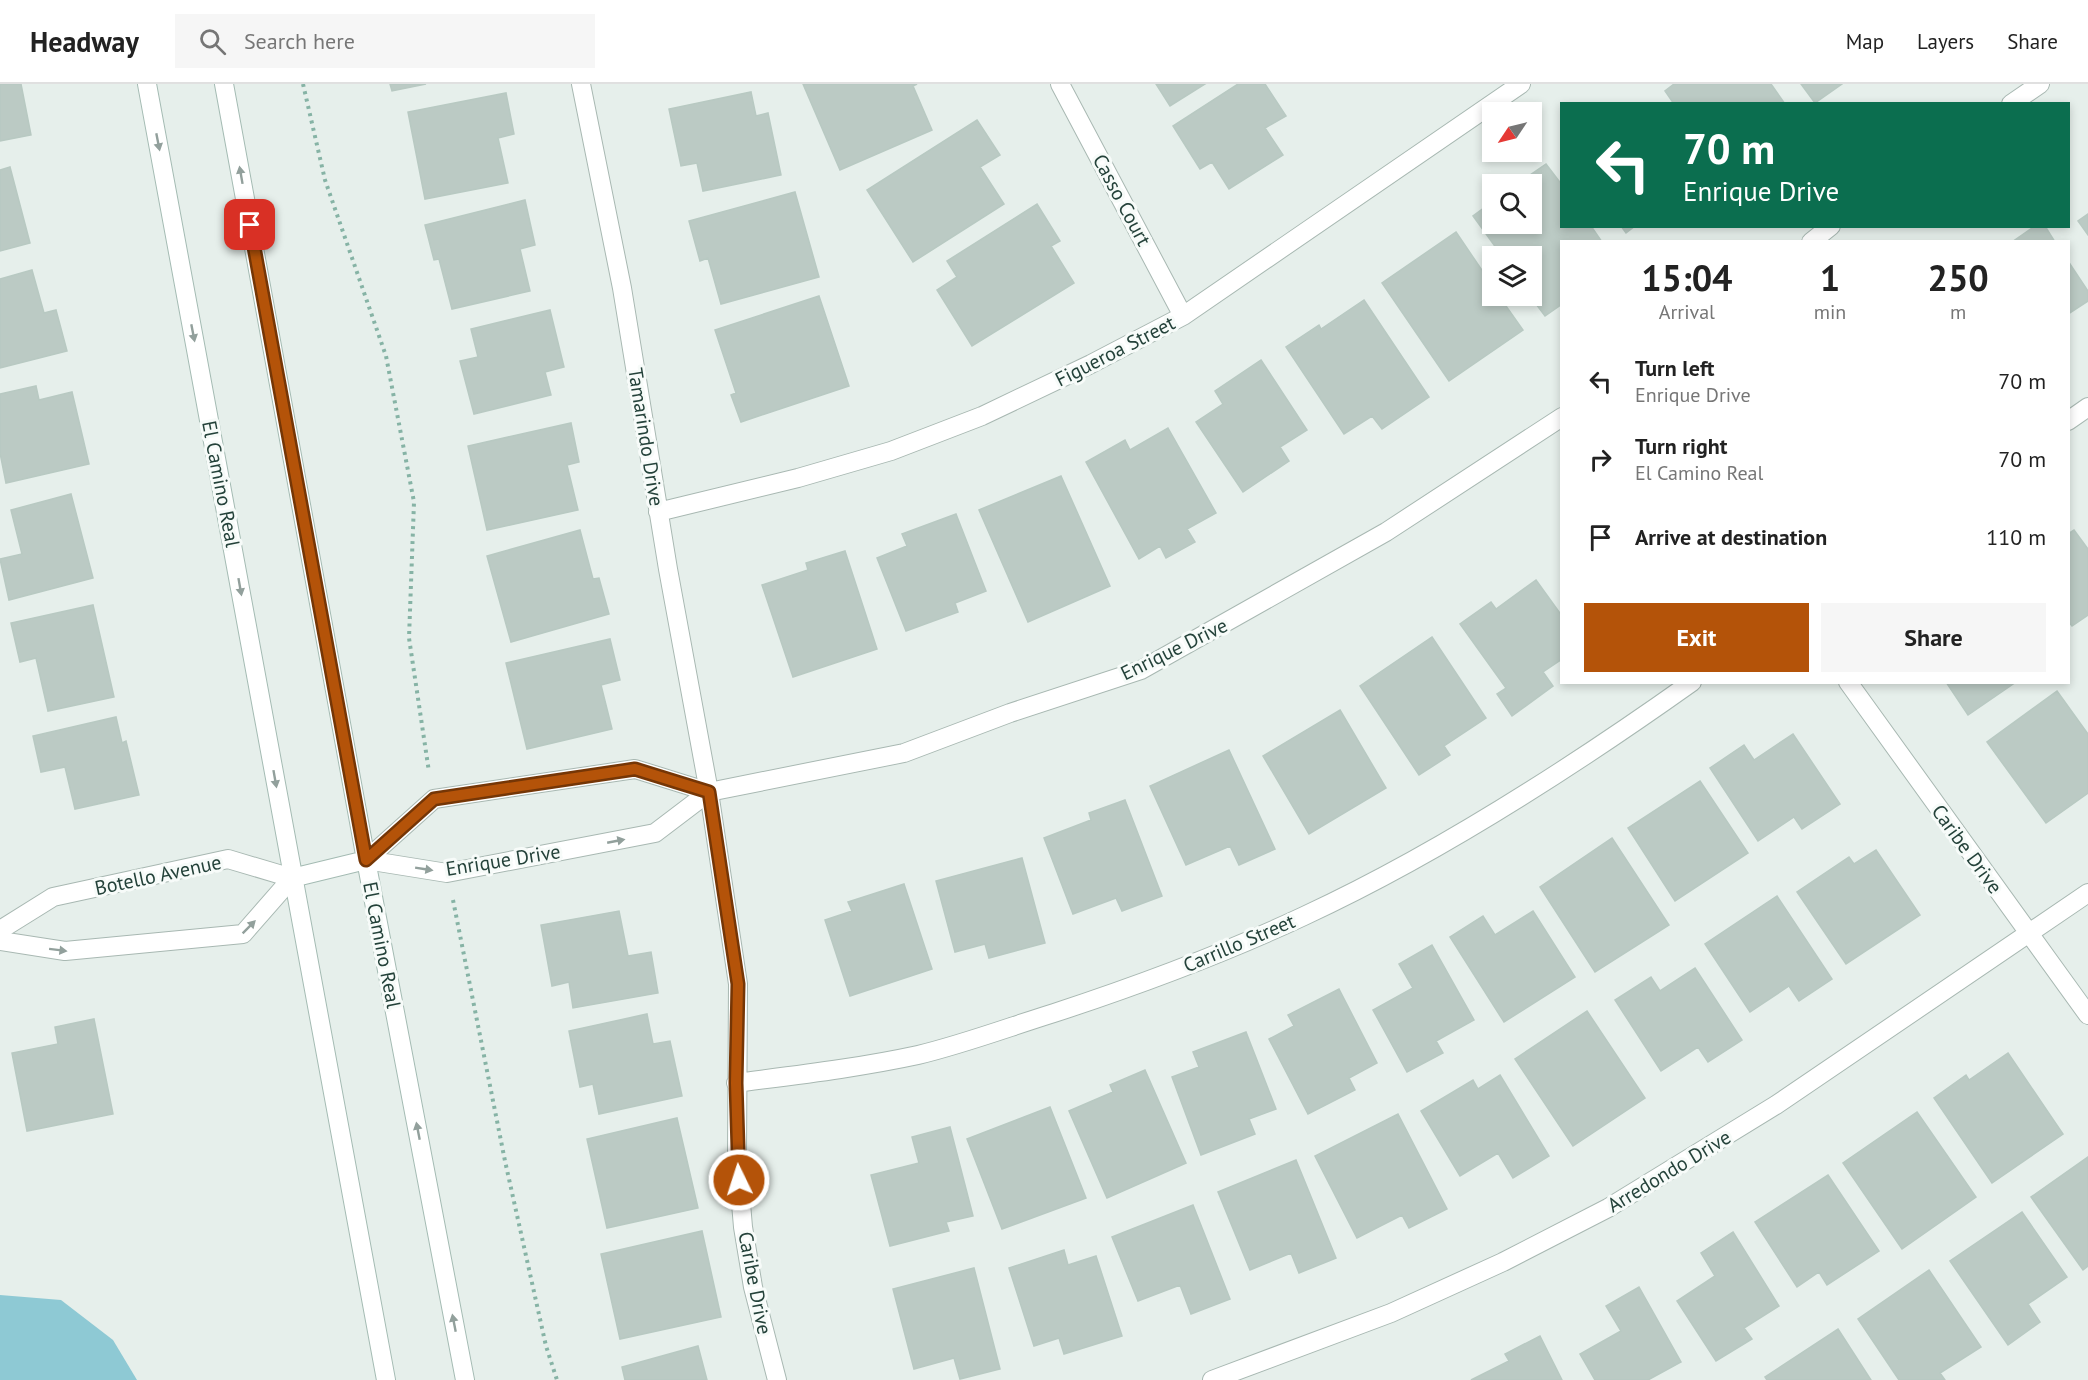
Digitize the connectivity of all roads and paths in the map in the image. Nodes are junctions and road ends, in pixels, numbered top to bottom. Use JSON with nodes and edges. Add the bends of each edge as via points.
{"nodes":[{"id":1,"x":147,"y":84,"type":"edge"},
{"id":2,"x":224,"y":84,"type":"edge"},
{"id":3,"x":303,"y":84,"type":"edge"},
{"id":4,"x":581,"y":84,"type":"edge"},
{"id":5,"x":1059,"y":84,"type":"edge"},
{"id":6,"x":1521,"y":84,"type":"edge"},
{"id":7,"x":2040,"y":84,"type":"edge"},
{"id":8,"x":2014,"y":102,"type":"edge"},
{"id":9,"x":1828,"y":228,"type":"edge"},
{"id":10,"x":1813,"y":240,"type":"edge"},
{"id":11,"x":1183,"y":316,"type":"junction"},
{"id":12,"x":2088,"y":407,"type":"edge"},
{"id":13,"x":1560,"y":418,"type":"edge"},
{"id":14,"x":2070,"y":420,"type":"edge"},
{"id":15,"x":658,"y":512,"type":"junction"},
{"id":16,"x":1689,"y":684,"type":"edge"},
{"id":17,"x":1849,"y":684,"type":"edge"},
{"id":18,"x":709,"y":792,"type":"junction"},
{"id":19,"x":434,"y":799,"type":"junction"},
{"id":20,"x":366,"y":860,"type":"junction"},
{"id":21,"x":447,"y":873,"type":"junction"},
{"id":22,"x":292,"y":878,"type":"junction"},
{"id":23,"x":2088,"y":893,"type":"edge"},
{"id":24,"x":0,"y":930,"type":"edge"},
{"id":25,"x":2030,"y":935,"type":"junction"},
{"id":26,"x":0,"y":941,"type":"edge"},
{"id":27,"x":2088,"y":1015,"type":"edge"},
{"id":28,"x":736,"y":1083,"type":"junction"},
{"id":29,"x":386,"y":1380,"type":"edge"},
{"id":30,"x":465,"y":1380,"type":"edge"},
{"id":31,"x":557,"y":1380,"type":"edge"},
{"id":32,"x":777,"y":1380,"type":"edge"},
{"id":33,"x":1212,"y":1380,"type":"edge"}],
"edges":[{"from":1,"to":22,"type":"street","name":"El Camino Real","one_way":true},
{"from":20,"to":2,"type":"street","name":"El Camino Real","one_way":true},
{"from":3,"to":19,"type":"path","via":[[326,180],[386,356],[414,502],[409,638]]},
{"from":4,"to":15,"type":"street","name":"Tamarindo Drive","via":[[622,288]]},
{"from":5,"to":11,"type":"street","name":"Casso Court"},
{"from":6,"to":11,"type":"street","name":"Figueroa Street"},
{"from":7,"to":8,"type":"street"},
{"from":9,"to":10,"type":"street"},
{"from":11,"to":15,"type":"street","name":"Figueroa Street","via":[[982,416],[891,451]]},
{"from":12,"to":14,"type":"street"},
{"from":13,"to":18,"type":"street","name":"Enrique Drive","via":[[1386,532],[1140,670],[904,753]]},
{"from":15,"to":18,"type":"street","name":"Tamarindo Drive"},
{"from":16,"to":28,"type":"street","name":"Carrillo Street","via":[[1485,818],[1306,915],[1215,954],[1127,989],[920,1054],[852,1068]]},
{"from":17,"to":25,"type":"street","name":"Caribe Drive"},
{"from":18,"to":19,"type":"street","name":"Enrique Drive","via":[[635,769]]},
{"from":21,"to":18,"type":"street","name":"Enrique Drive","one_way":true,"via":[[655,833]]},
{"from":18,"to":28,"type":"street","name":"Caribe Drive","via":[[738,984]]},
{"from":19,"to":20,"type":"street"},
{"from":20,"to":21,"type":"street","name":"Enrique Drive","one_way":true},
{"from":20,"to":22,"type":"street"},
{"from":30,"to":20,"type":"street","name":"El Camino Real","one_way":true},
{"from":21,"to":31,"type":"path","via":[[505,1161]]},
{"from":22,"to":24,"type":"street","name":"Botello Avenue","via":[[228,859],[53,897]]},
{"from":26,"to":22,"type":"street","one_way":true,"via":[[65,951],[243,934]]},
{"from":22,"to":29,"type":"street","name":"El Camino Real"},
{"from":23,"to":25,"type":"street","name":"Arredondo Drive"},
{"from":25,"to":27,"type":"street","name":"Caribe Drive"},
{"from":25,"to":33,"type":"street","name":"Arredondo Drive","via":[[1776,1106],[1608,1208],[1503,1262],[1391,1312]]},
{"from":28,"to":32,"type":"street","name":"Caribe Drive","via":[[743,1227],[753,1287]]}]}
